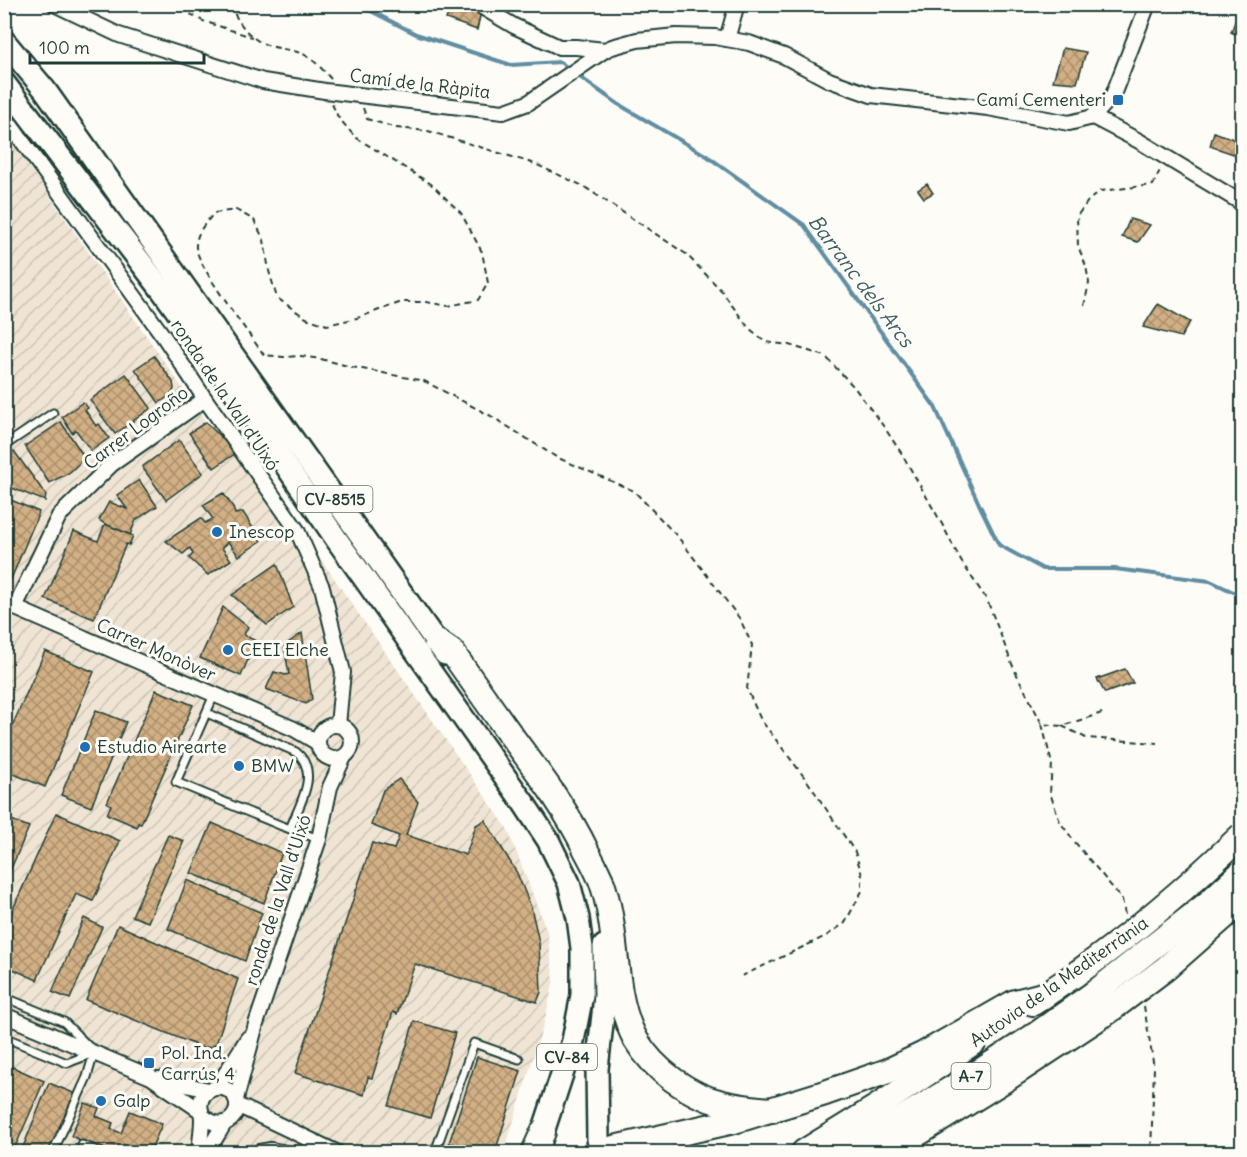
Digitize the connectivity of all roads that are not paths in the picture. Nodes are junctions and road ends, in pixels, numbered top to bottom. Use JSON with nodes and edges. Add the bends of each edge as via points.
{"nodes":[{"id":1,"x":54,"y":4,"type":"edge"},
{"id":2,"x":477,"y":4,"type":"edge"},
{"id":3,"x":736,"y":4,"type":"edge"},
{"id":4,"x":1148,"y":4,"type":"edge"},
{"id":5,"x":727,"y":39,"type":"junction"},
{"id":6,"x":4,"y":40,"type":"edge"},
{"id":7,"x":605,"y":50,"type":"junction"},
{"id":8,"x":4,"y":83,"type":"edge"},
{"id":9,"x":4,"y":116,"type":"edge"},
{"id":10,"x":1093,"y":117,"type":"junction"},
{"id":11,"x":1242,"y":203,"type":"edge"},
{"id":12,"x":204,"y":399,"type":"junction"},
{"id":13,"x":53,"y":413,"type":"dead end"},
{"id":14,"x":4,"y":446,"type":"edge"},
{"id":15,"x":10,"y":605,"type":"edge"},
{"id":16,"x":436,"y":641,"type":"junction"},
{"id":17,"x":214,"y":694,"type":"junction"},
{"id":18,"x":207,"y":713,"type":"junction"},
{"id":19,"x":338,"y":725,"type":"junction"},
{"id":20,"x":320,"y":737,"type":"junction"},
{"id":21,"x":327,"y":757,"type":"junction"},
{"id":22,"x":344,"y":757,"type":"junction"},
{"id":23,"x":330,"y":787,"type":"junction"},
{"id":24,"x":290,"y":829,"type":"junction"},
{"id":25,"x":1242,"y":835,"type":"edge"},
{"id":26,"x":319,"y":839,"type":"junction"},
{"id":27,"x":1242,"y":872,"type":"edge"},
{"id":28,"x":1242,"y":901,"type":"edge"},
{"id":29,"x":582,"y":980,"type":"joint"},
{"id":30,"x":605,"y":984,"type":"joint"},
{"id":31,"x":1046,"y":994,"type":"junction"},
{"id":32,"x":4,"y":997,"type":"edge"},
{"id":33,"x":4,"y":1015,"type":"edge"},
{"id":34,"x":256,"y":1024,"type":"junction"},
{"id":35,"x":4,"y":1036,"type":"edge"},
{"id":36,"x":94,"y":1053,"type":"junction"},
{"id":37,"x":519,"y":1059,"type":"dead end"},
{"id":38,"x":152,"y":1077,"type":"junction"},
{"id":39,"x":213,"y":1089,"type":"junction"},
{"id":40,"x":772,"y":1110,"type":"junction"},
{"id":41,"x":232,"y":1111,"type":"junction"},
{"id":42,"x":202,"y":1114,"type":"junction"},
{"id":43,"x":82,"y":1145,"type":"dead end"},
{"id":44,"x":538,"y":1146,"type":"edge"},
{"id":45,"x":601,"y":1148,"type":"edge"},
{"id":46,"x":53,"y":1152,"type":"edge"},
{"id":47,"x":100,"y":1152,"type":"edge"},
{"id":48,"x":199,"y":1152,"type":"edge"},
{"id":49,"x":207,"y":1152,"type":"edge"},
{"id":50,"x":259,"y":1152,"type":"edge"},
{"id":51,"x":282,"y":1152,"type":"edge"},
{"id":52,"x":336,"y":1152,"type":"edge"},
{"id":53,"x":435,"y":1152,"type":"edge"},
{"id":54,"x":804,"y":1152,"type":"edge"},
{"id":55,"x":847,"y":1152,"type":"edge"},
{"id":56,"x":888,"y":1152,"type":"edge"}],
"edges":[{"from":1,"to":7,"type":"street","name":"Camí de la Ràpita","via":[[119,35],[263,81],[504,112],[528,103]]},
{"from":2,"to":7,"type":"street","via":[[559,47]]},
{"from":3,"to":5,"type":"street"},
{"from":4,"to":10,"type":"street","via":[[1113,95]]},
{"from":5,"to":7,"type":"street","name":"Camí de la Ràpita","via":[[676,36],[637,40]]},
{"from":5,"to":10,"type":"street","name":"Camí de la Ràpita","via":[[784,56],[829,81],[871,95],[988,108],[1069,123]]},
{"from":6,"to":16,"type":"main road","number":"CV-8515","via":[[45,90]]},
{"from":8,"to":29,"type":"main road","number":"CV-8515","via":[[162,290],[524,802],[568,883],[582,948]]},
{"from":9,"to":12,"type":"street","name":"ronda de la Vall d'Uixó","via":[[164,337]]},
{"from":10,"to":11,"type":"street"},
{"from":12,"to":15,"type":"street","name":"Carrer Logroño","via":[[112,464],[59,516]]},
{"from":12,"to":19,"type":"street","name":"ronda de la Vall d'Uixó","via":[[297,530],[322,587],[343,672]]},
{"from":13,"to":14,"type":"lane"},
{"from":15,"to":17,"type":"street","name":"Carrer Monòver"},
{"from":16,"to":30,"type":"main road","number":"CV-8515","via":[[558,813],[580,853],[603,924]]},
{"from":16,"to":40,"type":"highway","via":[[452,652],[539,774],[585,848],[601,881],[610,917],[620,994],[628,1021],[647,1055],[665,1073],[705,1098]]},
{"from":17,"to":18,"type":"lane"},
{"from":17,"to":20,"type":"street","name":"Carrer Monòver"},
{"from":18,"to":24,"type":"lane","via":[[303,757],[308,784]]},
{"from":18,"to":24,"type":"lane","via":[[177,782]]},
{"from":19,"to":20,"type":"street","via":[[330,726]]},
{"from":19,"to":22,"type":"street","via":[[352,738]]},
{"from":20,"to":21,"type":"street","via":[[319,748]]},
{"from":21,"to":22,"type":"street"},
{"from":21,"to":23,"type":"street","name":"ronda de la Vall d'Uixó"},
{"from":22,"to":23,"type":"street","name":"ronda de la Vall d'Uixó"},
{"from":23,"to":26,"type":"street","name":"ronda de la Vall d'Uixó"},
{"from":24,"to":26,"type":"lane"},
{"from":25,"to":31,"type":"highway","name":"Autovia de la Mediterrània","number":"A-7","bridge":true,"via":[[1136,929]]},
{"from":26,"to":34,"type":"street","name":"ronda de la Vall d'Uixó"},
{"from":27,"to":55,"type":"highway","name":"Autovia de la Mediterrània","number":"A-7","bridge":true,"via":[[1146,954],[1037,1034]]},
{"from":28,"to":56,"type":"highway","bridge":true,"via":[[1166,968],[1109,1011]]},
{"from":29,"to":44,"type":"main road","number":"CV-84","via":[[573,1041]]},
{"from":30,"to":45,"type":"main road","number":"CV-84","via":[[597,1069]]},
{"from":31,"to":40,"type":"highway","via":[[1015,1002],[888,1071]]},
{"from":31,"to":54,"type":"highway","name":"Autovia de la Mediterrània","number":"A-7"},
{"from":32,"to":36,"type":"lane","via":[[64,1022]]},
{"from":33,"to":36,"type":"street"},
{"from":34,"to":39,"type":"street","name":"ronda de la Vall d'Uixó"},
{"from":34,"to":41,"type":"street","name":"ronda de la Vall d'Uixó"},
{"from":35,"to":36,"type":"lane","via":[[67,1063]]},
{"from":36,"to":38,"type":"street"},
{"from":36,"to":46,"type":"lane"},
{"from":37,"to":53,"type":"lane","via":[[474,1043]]},
{"from":38,"to":39,"type":"street"},
{"from":38,"to":42,"type":"street"},
{"from":39,"to":41,"type":"street","via":[[229,1091]]},
{"from":39,"to":42,"type":"street","via":[[202,1099]]},
{"from":40,"to":45,"type":"highway"},
{"from":41,"to":42,"type":"street","via":[[218,1125]]},
{"from":41,"to":49,"type":"street","name":"ronda de la Vall d'Uixó"},
{"from":41,"to":52,"type":"street"},
{"from":42,"to":48,"type":"street"},
{"from":43,"to":47,"type":"lane"},
{"from":50,"to":51,"type":"street"}]}
